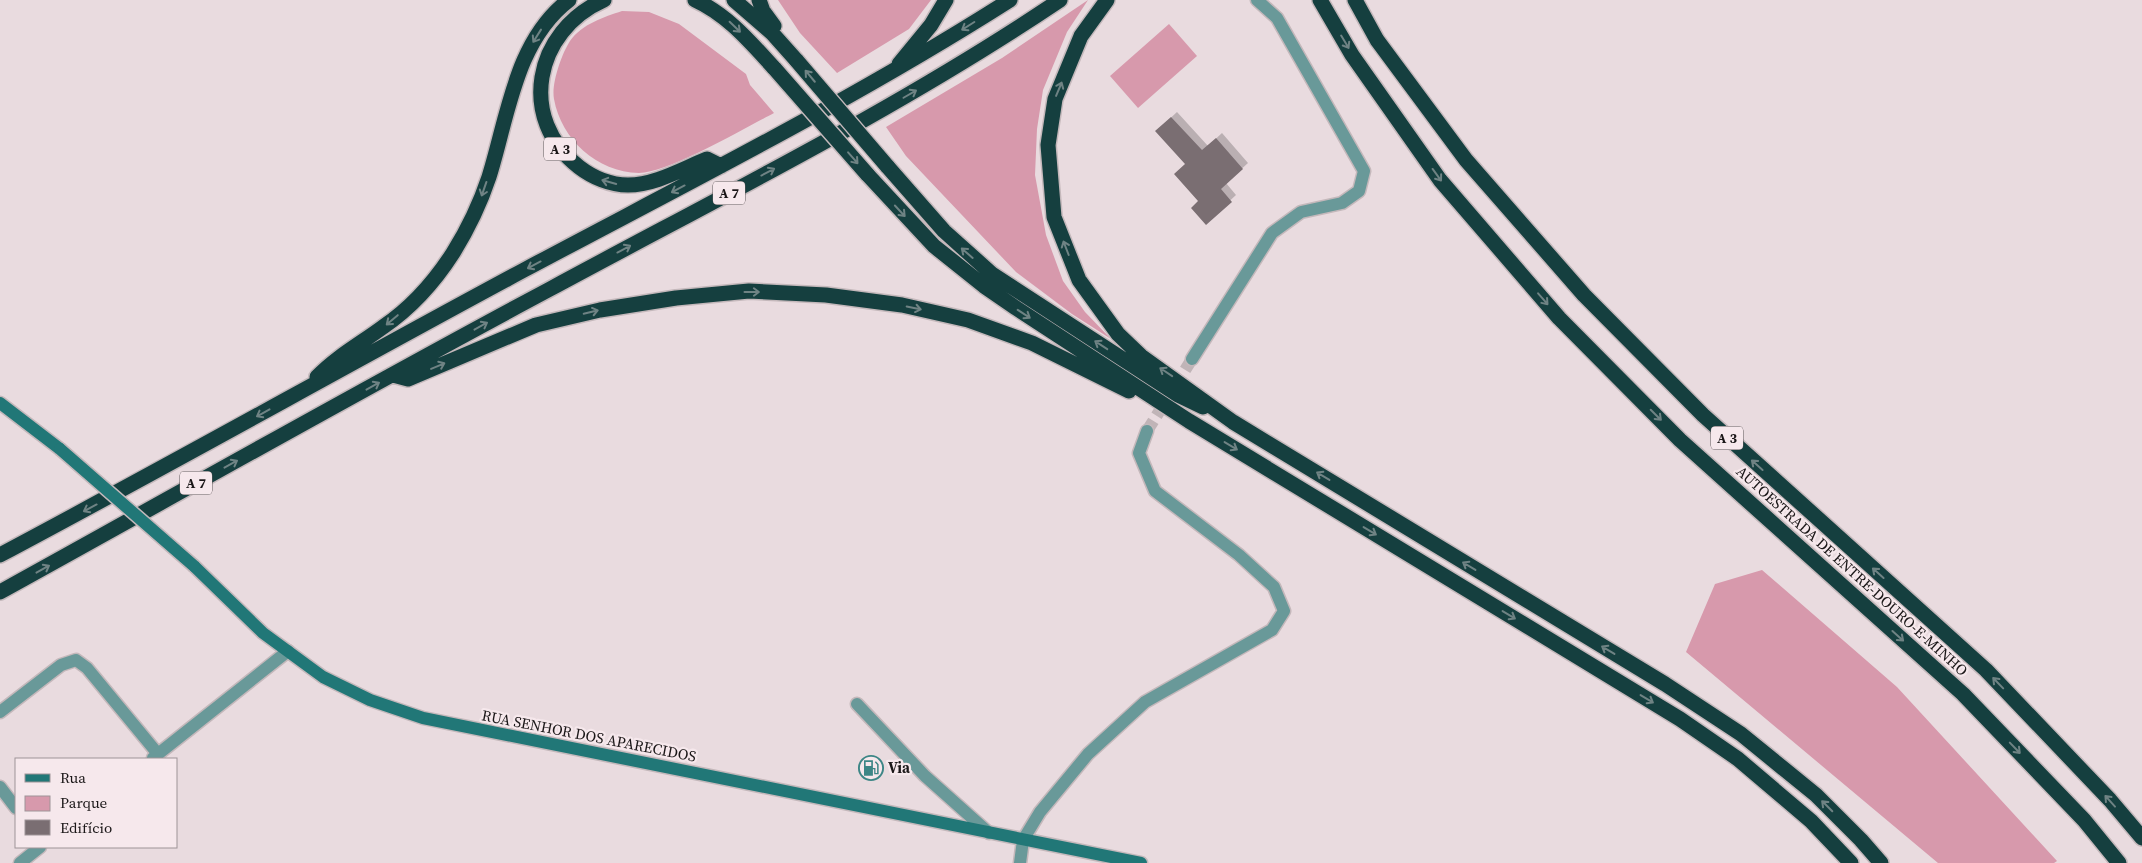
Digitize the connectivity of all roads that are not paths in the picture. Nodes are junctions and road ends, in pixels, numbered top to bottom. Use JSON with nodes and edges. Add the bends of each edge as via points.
{"nodes":[{"id":1,"x":569,"y":0,"type":"edge"},
{"id":2,"x":604,"y":0,"type":"edge"},
{"id":3,"x":695,"y":0,"type":"edge"},
{"id":4,"x":734,"y":0,"type":"edge"},
{"id":5,"x":759,"y":0,"type":"edge"},
{"id":6,"x":946,"y":0,"type":"edge"},
{"id":7,"x":1010,"y":0,"type":"edge"},
{"id":8,"x":1060,"y":0,"type":"edge"},
{"id":9,"x":1106,"y":0,"type":"edge"},
{"id":10,"x":1257,"y":0,"type":"edge"},
{"id":11,"x":1320,"y":0,"type":"edge"},
{"id":12,"x":1354,"y":0,"type":"edge"},
{"id":13,"x":797,"y":61,"type":"junction"},
{"id":14,"x":893,"y":72,"type":"junction"},
{"id":15,"x":721,"y":166,"type":"junction"},
{"id":16,"x":1192,"y":359,"type":"tunnel mouth"},
{"id":17,"x":393,"y":375,"type":"junction"},
{"id":18,"x":305,"y":389,"type":"junction"},
{"id":19,"x":0,"y":404,"type":"edge"},
{"id":20,"x":1189,"y":421,"type":"junction"},
{"id":21,"x":1233,"y":422,"type":"junction"},
{"id":22,"x":1147,"y":431,"type":"tunnel mouth"},
{"id":23,"x":0,"y":556,"type":"edge"},
{"id":24,"x":0,"y":592,"type":"edge"},
{"id":25,"x":288,"y":651,"type":"junction"},
{"id":26,"x":857,"y":704,"type":"dead end"},
{"id":27,"x":0,"y":712,"type":"edge"},
{"id":28,"x":155,"y":757,"type":"edge"},
{"id":29,"x":0,"y":786,"type":"edge"},
{"id":30,"x":15,"y":807,"type":"edge"},
{"id":31,"x":989,"y":833,"type":"junction"},
{"id":32,"x":2142,"y":838,"type":"edge"},
{"id":33,"x":1022,"y":840,"type":"junction"},
{"id":34,"x":39,"y":848,"type":"edge"},
{"id":35,"x":20,"y":863,"type":"edge"},
{"id":36,"x":1020,"y":863,"type":"edge"},
{"id":37,"x":1141,"y":863,"type":"edge"},
{"id":38,"x":1851,"y":863,"type":"edge"},
{"id":39,"x":1880,"y":863,"type":"edge"},
{"id":40,"x":2119,"y":863,"type":"edge"}],
"edges":[{"from":1,"to":18,"type":"highway","number":"A 7","one_way":true,"via":[[549,19],[525,59],[482,198],[442,270],[415,301],[385,326],[331,362]]},
{"from":15,"to":2,"type":"highway","number":"A 3","one_way":true,"via":[[707,159],[646,184],[627,186],[610,183],[582,170],[553,140],[540,96],[545,62],[566,28]]},
{"from":3,"to":20,"type":"highway","one_way":true,"bridge":true,"via":[[712,8],[729,22],[775,69],[934,246],[984,286]]},
{"from":4,"to":13,"type":"highway"},
{"from":5,"to":13,"type":"highway"},
{"from":6,"to":14,"type":"highway","via":[[931,25]]},
{"from":7,"to":14,"type":"highway","number":"A 7","one_way":true},
{"from":17,"to":8,"type":"highway","number":"A 7","one_way":true,"via":[[882,111]]},
{"from":21,"to":9,"type":"highway","one_way":true,"via":[[1141,356],[1118,334],[1079,280],[1054,217],[1048,145],[1054,100],[1081,36]]},
{"from":10,"to":16,"type":"street","via":[[1277,18],[1364,171],[1359,191],[1342,203],[1302,212],[1272,233]]},
{"from":11,"to":40,"type":"highway","name":"AUTOESTRADA DE ENTRE-DOURO-E-MINHO","number":"A 3","one_way":true,"via":[[1352,55],[1440,180],[1559,318],[1680,440],[1963,694],[2084,820]]},
{"from":32,"to":12,"type":"highway","name":"AUTOESTRADA DE ENTRE-DOURO-E-MINHO","number":"A 3","one_way":true,"via":[[1986,670],[1702,416],[1584,295],[1466,160],[1377,40]]},
{"from":21,"to":13,"type":"highway","one_way":true,"bridge":true,"via":[[1178,395],[992,274],[944,231]]},
{"from":14,"to":15,"type":"highway","number":"A 7"},
{"from":15,"to":18,"type":"highway","number":"A 7","one_way":true},
{"from":17,"to":20,"type":"highway","one_way":true,"via":[[408,379],[536,325],[600,310],[749,291],[826,295],[902,305],[968,320],[1032,343]]},
{"from":24,"to":17,"type":"highway","number":"A 7","one_way":true},
{"from":18,"to":23,"type":"highway","number":"A 7","one_way":true},
{"from":19,"to":25,"type":"street","name":"RUA SENHOR DOS APARECIDOS","bridge":true,"via":[[60,449],[194,566],[263,633]]},
{"from":20,"to":38,"type":"highway","one_way":true,"via":[[1680,719],[1738,759],[1812,821]]},
{"from":39,"to":21,"type":"highway","one_way":true,"via":[[1862,840],[1816,795],[1741,734],[1665,684]]},
{"from":22,"to":33,"type":"street","via":[[1139,453],[1155,491],[1239,555],[1274,587],[1284,611],[1272,630],[1144,702],[1088,754],[1040,812]]},
{"from":25,"to":28,"type":"street"},
{"from":25,"to":31,"type":"street","name":"RUA SENHOR DOS APARECIDOS","via":[[323,677],[370,700],[423,718]]},
{"from":26,"to":31,"type":"street","via":[[925,776]]},
{"from":27,"to":28,"type":"street","via":[[61,665],[76,660],[87,668]]},
{"from":29,"to":30,"type":"street"},
{"from":31,"to":33,"type":"street","name":"RUA SENHOR DOS APARECIDOS"},
{"from":33,"to":36,"type":"street"},
{"from":33,"to":37,"type":"street","name":"RUA SENHOR DOS APARECIDOS"},
{"from":34,"to":35,"type":"street"}]}
